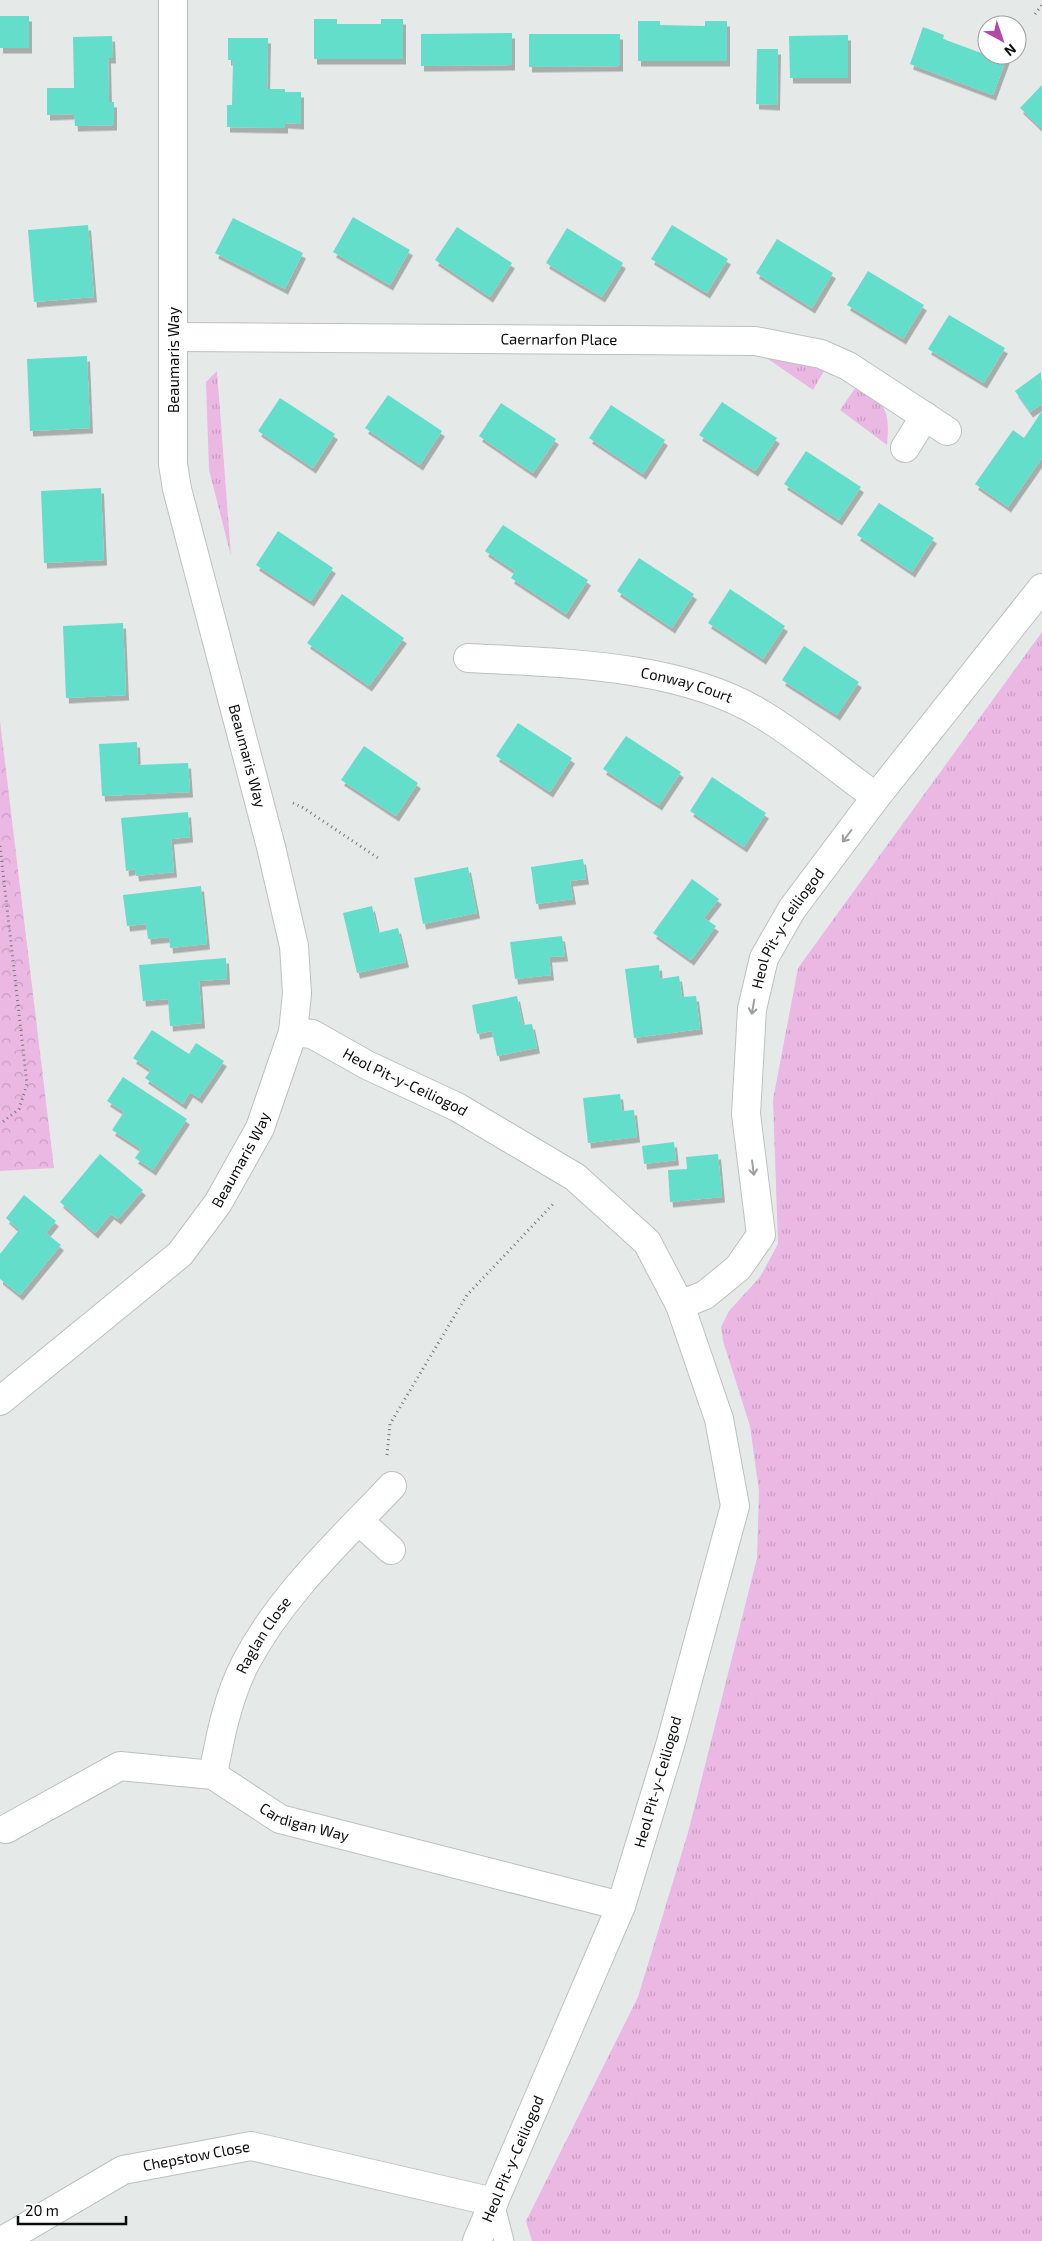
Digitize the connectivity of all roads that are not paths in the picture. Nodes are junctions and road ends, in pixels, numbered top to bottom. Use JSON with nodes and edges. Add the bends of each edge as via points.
{"nodes":[{"id":1,"x":173,"y":0,"type":"edge"},
{"id":2,"x":175,"y":337,"type":"junction"},
{"id":3,"x":904,"y":448,"type":"dead end"},
{"id":4,"x":1042,"y":588,"type":"edge"},
{"id":5,"x":468,"y":658,"type":"dead end"},
{"id":6,"x":876,"y":797,"type":"junction"},
{"id":7,"x":293,"y":1032,"type":"junction"},
{"id":8,"x":680,"y":1305,"type":"junction"},
{"id":9,"x":0,"y":1401,"type":"edge"},
{"id":10,"x":392,"y":1486,"type":"road end"},
{"id":11,"x":359,"y":1521,"type":"junction"},
{"id":12,"x":391,"y":1550,"type":"dead end"},
{"id":13,"x":213,"y":1775,"type":"junction"},
{"id":14,"x":6,"y":1830,"type":"dead end"},
{"id":15,"x":621,"y":1906,"type":"junction"},
{"id":16,"x":494,"y":2202,"type":"junction"},
{"id":17,"x":2,"y":2241,"type":"edge"},
{"id":18,"x":477,"y":2241,"type":"edge"},
{"id":19,"x":504,"y":2241,"type":"edge"}],
"edges":[{"from":1,"to":2,"type":"street","name":"Beaumaris Way"},
{"from":2,"to":3,"type":"street","name":"Caernarfon Place","via":[[755,341],[821,354],[848,366],[936,423]]},
{"from":2,"to":7,"type":"street","name":"Beaumaris Way","via":[[173,464],[177,489],[294,946],[297,994]]},
{"from":4,"to":6,"type":"street","name":"Heol Pit-y-Ceiliogod"},
{"from":5,"to":6,"type":"street","name":"Conway Court","via":[[564,663],[648,674],[711,690],[762,714]]},
{"from":6,"to":8,"type":"street","name":"Heol Pit-y-Ceiliogod","one_way":true,"via":[[792,909],[764,958],[752,1009],[746,1114],[761,1235],[738,1268],[705,1295]]},
{"from":7,"to":8,"type":"street","name":"Heol Pit-y-Ceiliogod","via":[[312,1034],[368,1066],[457,1107],[575,1177],[647,1242]]},
{"from":7,"to":9,"type":"street","name":"Beaumaris Way","via":[[260,1128],[218,1203],[180,1254]]},
{"from":8,"to":15,"type":"street","name":"Heol Pit-y-Ceiliogod","via":[[719,1419],[735,1506],[671,1742]]},
{"from":10,"to":11,"type":"street","name":"Raglan Close"},
{"from":11,"to":12,"type":"street"},
{"from":11,"to":13,"type":"street","name":"Raglan Close","via":[[271,1620],[246,1663],[229,1702]]},
{"from":13,"to":14,"type":"street","name":"Cardigan Way","via":[[120,1766]]},
{"from":13,"to":15,"type":"street","name":"Cardigan Way","via":[[280,1819]]},
{"from":15,"to":16,"type":"street","name":"Heol Pit-y-Ceiliogod"},
{"from":16,"to":17,"type":"street","name":"Chepstow Close","via":[[251,2146],[124,2170]]},
{"from":16,"to":18,"type":"street","name":"Heol Pit-y-Ceiliogod"},
{"from":16,"to":19,"type":"lane"}]}
